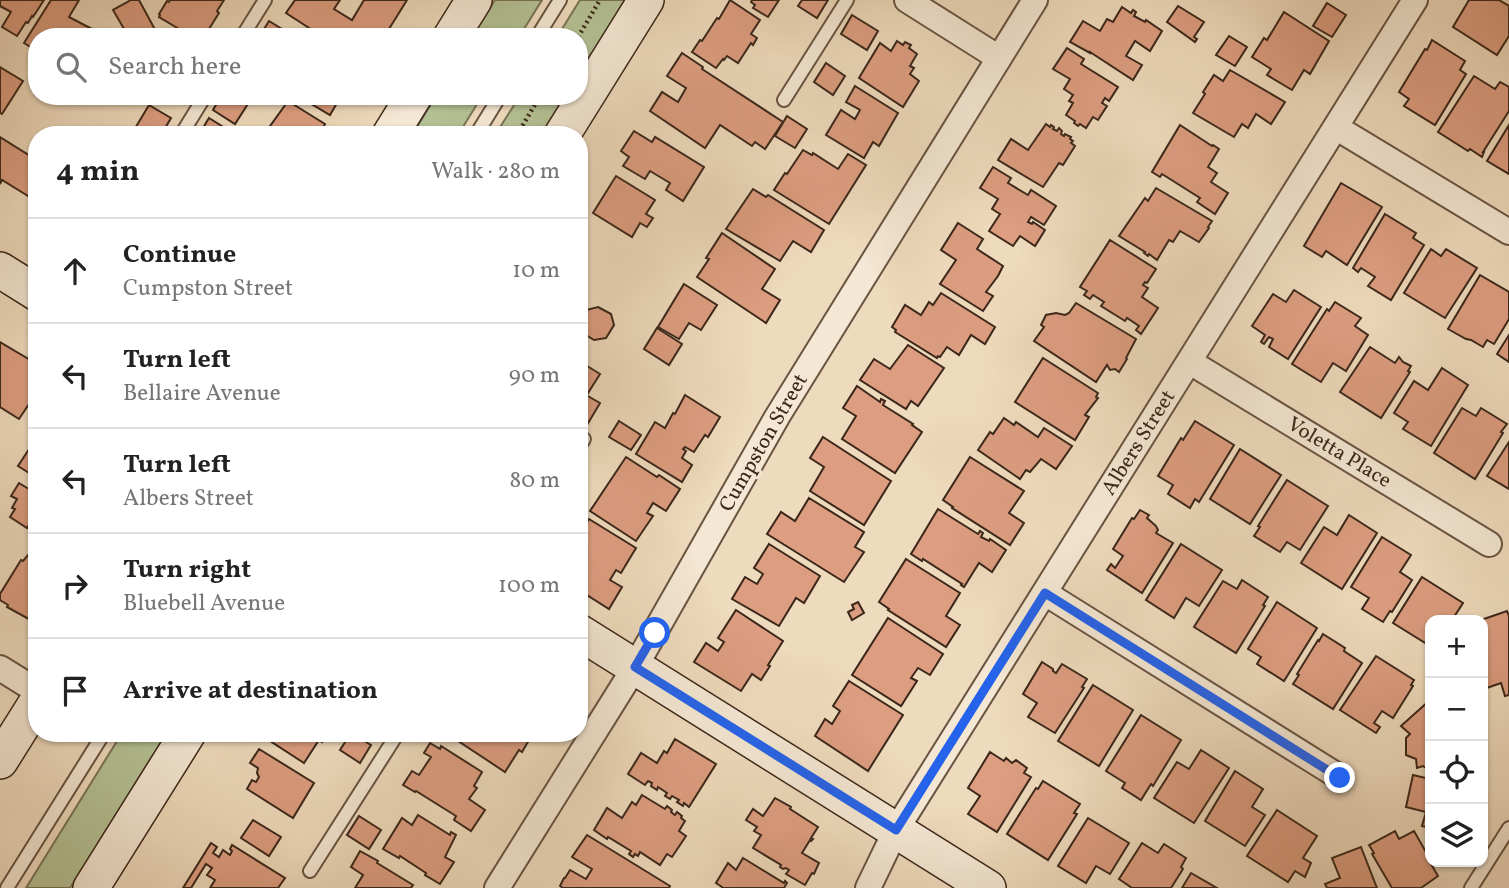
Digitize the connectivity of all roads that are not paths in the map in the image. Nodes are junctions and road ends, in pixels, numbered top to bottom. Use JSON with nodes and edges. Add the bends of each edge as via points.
{"nodes":[{"id":1,"x":265,"y":0,"type":"edge"},
{"id":2,"x":474,"y":0,"type":"edge"},
{"id":3,"x":560,"y":0,"type":"edge"},
{"id":4,"x":646,"y":0,"type":"edge"},
{"id":5,"x":847,"y":0,"type":"edge"},
{"id":6,"x":907,"y":0,"type":"edge"},
{"id":7,"x":1035,"y":0,"type":"edge"},
{"id":8,"x":1415,"y":0,"type":"edge"},
{"id":9,"x":248,"y":28,"type":"edge"},
{"id":10,"x":457,"y":28,"type":"edge"},
{"id":11,"x":543,"y":28,"type":"edge"},
{"id":12,"x":999,"y":58,"type":"junction"},
{"id":13,"x":588,"y":93,"type":"edge"},
{"id":14,"x":784,"y":100,"type":"dead end"},
{"id":15,"x":199,"y":105,"type":"edge"},
{"id":16,"x":408,"y":105,"type":"edge"},
{"id":17,"x":494,"y":105,"type":"edge"},
{"id":18,"x":581,"y":105,"type":"edge"},
{"id":19,"x":187,"y":126,"type":"edge"},
{"id":20,"x":396,"y":126,"type":"edge"},
{"id":21,"x":482,"y":126,"type":"edge"},
{"id":22,"x":568,"y":126,"type":"edge"},
{"id":23,"x":1337,"y":128,"type":"junction"},
{"id":24,"x":1509,"y":232,"type":"edge"},
{"id":25,"x":0,"y":270,"type":"edge"},
{"id":26,"x":28,"y":287,"type":"edge"},
{"id":27,"x":1190,"y":362,"type":"junction"},
{"id":28,"x":1489,"y":544,"type":"dead end"},
{"id":29,"x":1045,"y":593,"type":"junction"},
{"id":30,"x":588,"y":638,"type":"edge"},
{"id":31,"x":635,"y":667,"type":"junction"},
{"id":32,"x":0,"y":668,"type":"edge"},
{"id":33,"x":28,"y":685,"type":"edge"},
{"id":34,"x":28,"y":716,"type":"edge"},
{"id":35,"x":98,"y":742,"type":"edge"},
{"id":36,"x":182,"y":742,"type":"edge"},
{"id":37,"x":392,"y":742,"type":"edge"},
{"id":38,"x":0,"y":761,"type":"edge"},
{"id":39,"x":1340,"y":778,"type":"dead end"},
{"id":40,"x":1509,"y":828,"type":"edge"},
{"id":41,"x":896,"y":830,"type":"junction"},
{"id":42,"x":310,"y":871,"type":"dead end"},
{"id":43,"x":7,"y":888,"type":"edge"},
{"id":44,"x":91,"y":888,"type":"edge"},
{"id":45,"x":498,"y":888,"type":"edge"},
{"id":46,"x":868,"y":888,"type":"edge"},
{"id":47,"x":988,"y":888,"type":"edge"},
{"id":48,"x":1471,"y":888,"type":"edge"}],
"edges":[{"from":1,"to":9,"type":"lane"},
{"from":2,"to":10,"type":"street"},
{"from":3,"to":11,"type":"lane"},
{"from":4,"to":13,"type":"street"},
{"from":5,"to":14,"type":"lane"},
{"from":6,"to":12,"type":"street"},
{"from":7,"to":12,"type":"street","name":"Cumpston Street"},
{"from":8,"to":23,"type":"street","name":"Albers Street"},
{"from":12,"to":31,"type":"street","name":"Cumpston Street","via":[[777,417]]},
{"from":15,"to":19,"type":"lane"},
{"from":16,"to":20,"type":"street"},
{"from":17,"to":21,"type":"lane"},
{"from":18,"to":22,"type":"street"},
{"from":23,"to":24,"type":"street"},
{"from":23,"to":27,"type":"street","name":"Albers Street"},
{"from":25,"to":26,"type":"street"},
{"from":27,"to":28,"type":"street","name":"Voletta Place"},
{"from":27,"to":29,"type":"street","name":"Albers Street"},
{"from":29,"to":39,"type":"street"},
{"from":29,"to":41,"type":"street","name":"Albers Street"},
{"from":30,"to":31,"type":"street"},
{"from":31,"to":41,"type":"street"},
{"from":31,"to":45,"type":"street","name":"Cumpston Street"},
{"from":32,"to":33,"type":"street"},
{"from":34,"to":38,"type":"street"},
{"from":35,"to":43,"type":"lane"},
{"from":36,"to":44,"type":"street"},
{"from":37,"to":42,"type":"lane"},
{"from":40,"to":48,"type":"lane"},
{"from":41,"to":46,"type":"street","name":"Albers Street"},
{"from":41,"to":47,"type":"street"}]}
